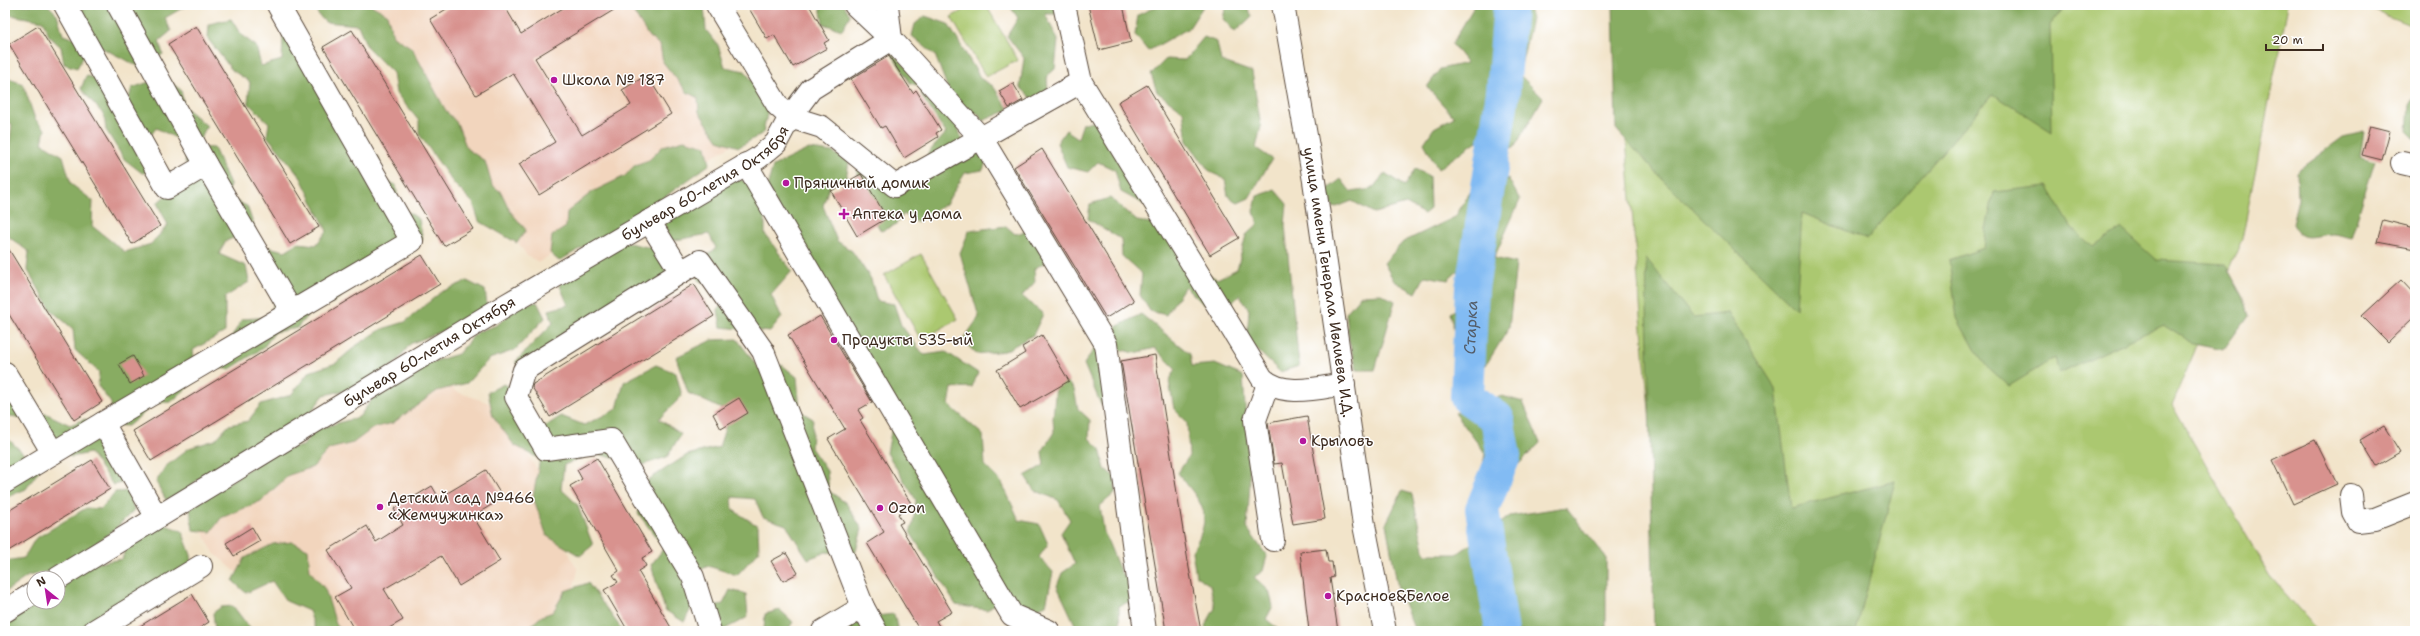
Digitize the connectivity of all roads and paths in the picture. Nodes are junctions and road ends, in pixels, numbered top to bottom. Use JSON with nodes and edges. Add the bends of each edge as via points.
{"nodes":[{"id":1,"x":65,"y":5,"type":"edge"},
{"id":2,"x":118,"y":5,"type":"edge"},
{"id":3,"x":278,"y":5,"type":"edge"},
{"id":4,"x":717,"y":5,"type":"edge"},
{"id":5,"x":855,"y":5,"type":"edge"},
{"id":6,"x":887,"y":5,"type":"edge"},
{"id":7,"x":1064,"y":5,"type":"edge"},
{"id":8,"x":1283,"y":5,"type":"edge"},
{"id":9,"x":891,"y":39,"type":"junction"},
{"id":10,"x":1081,"y":82,"type":"junction"},
{"id":11,"x":790,"y":117,"type":"junction"},
{"id":12,"x":982,"y":139,"type":"junction"},
{"id":13,"x":746,"y":164,"type":"junction"},
{"id":14,"x":206,"y":165,"type":"junction"},
{"id":15,"x":649,"y":221,"type":"junction"},
{"id":16,"x":681,"y":272,"type":"junction"},
{"id":17,"x":292,"y":312,"type":"junction"},
{"id":18,"x":5,"y":373,"type":"edge"},
{"id":19,"x":1268,"y":384,"type":"junction"},
{"id":20,"x":1344,"y":384,"type":"junction"},
{"id":21,"x":103,"y":423,"type":"junction"},
{"id":22,"x":53,"y":453,"type":"junction"},
{"id":23,"x":5,"y":482,"type":"edge"},
{"id":24,"x":2350,"y":495,"type":"dead end"},
{"id":25,"x":2415,"y":503,"type":"edge"},
{"id":26,"x":156,"y":516,"type":"junction"},
{"id":27,"x":1273,"y":540,"type":"dead end"},
{"id":28,"x":201,"y":566,"type":"dead end"},
{"id":29,"x":66,"y":573,"type":"edge"},
{"id":30,"x":26,"y":598,"type":"edge"},
{"id":31,"x":863,"y":607,"type":"junction"},
{"id":32,"x":5,"y":611,"type":"edge"},
{"id":33,"x":94,"y":631,"type":"edge"},
{"id":34,"x":710,"y":631,"type":"edge"},
{"id":35,"x":823,"y":631,"type":"edge"},
{"id":36,"x":876,"y":631,"type":"edge"},
{"id":37,"x":1049,"y":631,"type":"edge"},
{"id":38,"x":1145,"y":631,"type":"edge"},
{"id":39,"x":1385,"y":631,"type":"edge"}],
"edges":[{"from":1,"to":14,"type":"street","via":[[167,188]]},
{"from":2,"to":14,"type":"street"},
{"from":3,"to":17,"type":"street","via":[[412,241]]},
{"from":4,"to":11,"type":"street","via":[[778,106]]},
{"from":5,"to":9,"type":"street"},
{"from":6,"to":9,"type":"street"},
{"from":7,"to":10,"type":"street"},
{"from":8,"to":20,"type":"street","name":"улица имени Генерала Ивлиева И.Д.","via":[[1314,181]]},
{"from":9,"to":11,"type":"street","name":"бульвар 60-летия Октября","via":[[811,89]]},
{"from":9,"to":12,"type":"street"},
{"from":10,"to":12,"type":"street"},
{"from":10,"to":19,"type":"street"},
{"from":11,"to":12,"type":"street","via":[[822,127],[895,186]]},
{"from":11,"to":13,"type":"street","name":"бульвар 60-летия Октября","via":[[776,142],[758,158]]},
{"from":12,"to":38,"type":"street","via":[[1106,344]]},
{"from":13,"to":15,"type":"street","name":"бульвар 60-летия Октября"},
{"from":13,"to":37,"type":"street","via":[[1012,615]]},
{"from":14,"to":17,"type":"street"},
{"from":15,"to":16,"type":"street"},
{"from":15,"to":26,"type":"street","name":"бульвар 60-летия Октября"},
{"from":16,"to":31,"type":"street","via":[[700,261],[763,351]]},
{"from":16,"to":34,"type":"street","via":[[524,370],[516,397],[546,449],[611,440],[693,577]]},
{"from":17,"to":21,"type":"street"},
{"from":18,"to":22,"type":"street"},
{"from":19,"to":20,"type":"street","via":[[1286,390],[1316,389]]},
{"from":19,"to":27,"type":"street","via":[[1255,420]]},
{"from":20,"to":39,"type":"street","name":"улица имени Генерала Ивлиева И.Д.","via":[[1364,525]]},
{"from":21,"to":22,"type":"street"},
{"from":21,"to":26,"type":"street"},
{"from":22,"to":23,"type":"street"},
{"from":24,"to":25,"type":"street","via":[[2353,512],[2358,521],[2374,519]]},
{"from":26,"to":29,"type":"street","name":"бульвар 60-летия Октября"},
{"from":28,"to":33,"type":"street"},
{"from":30,"to":32,"type":"street"},
{"from":31,"to":35,"type":"street"},
{"from":31,"to":36,"type":"street"}]}
